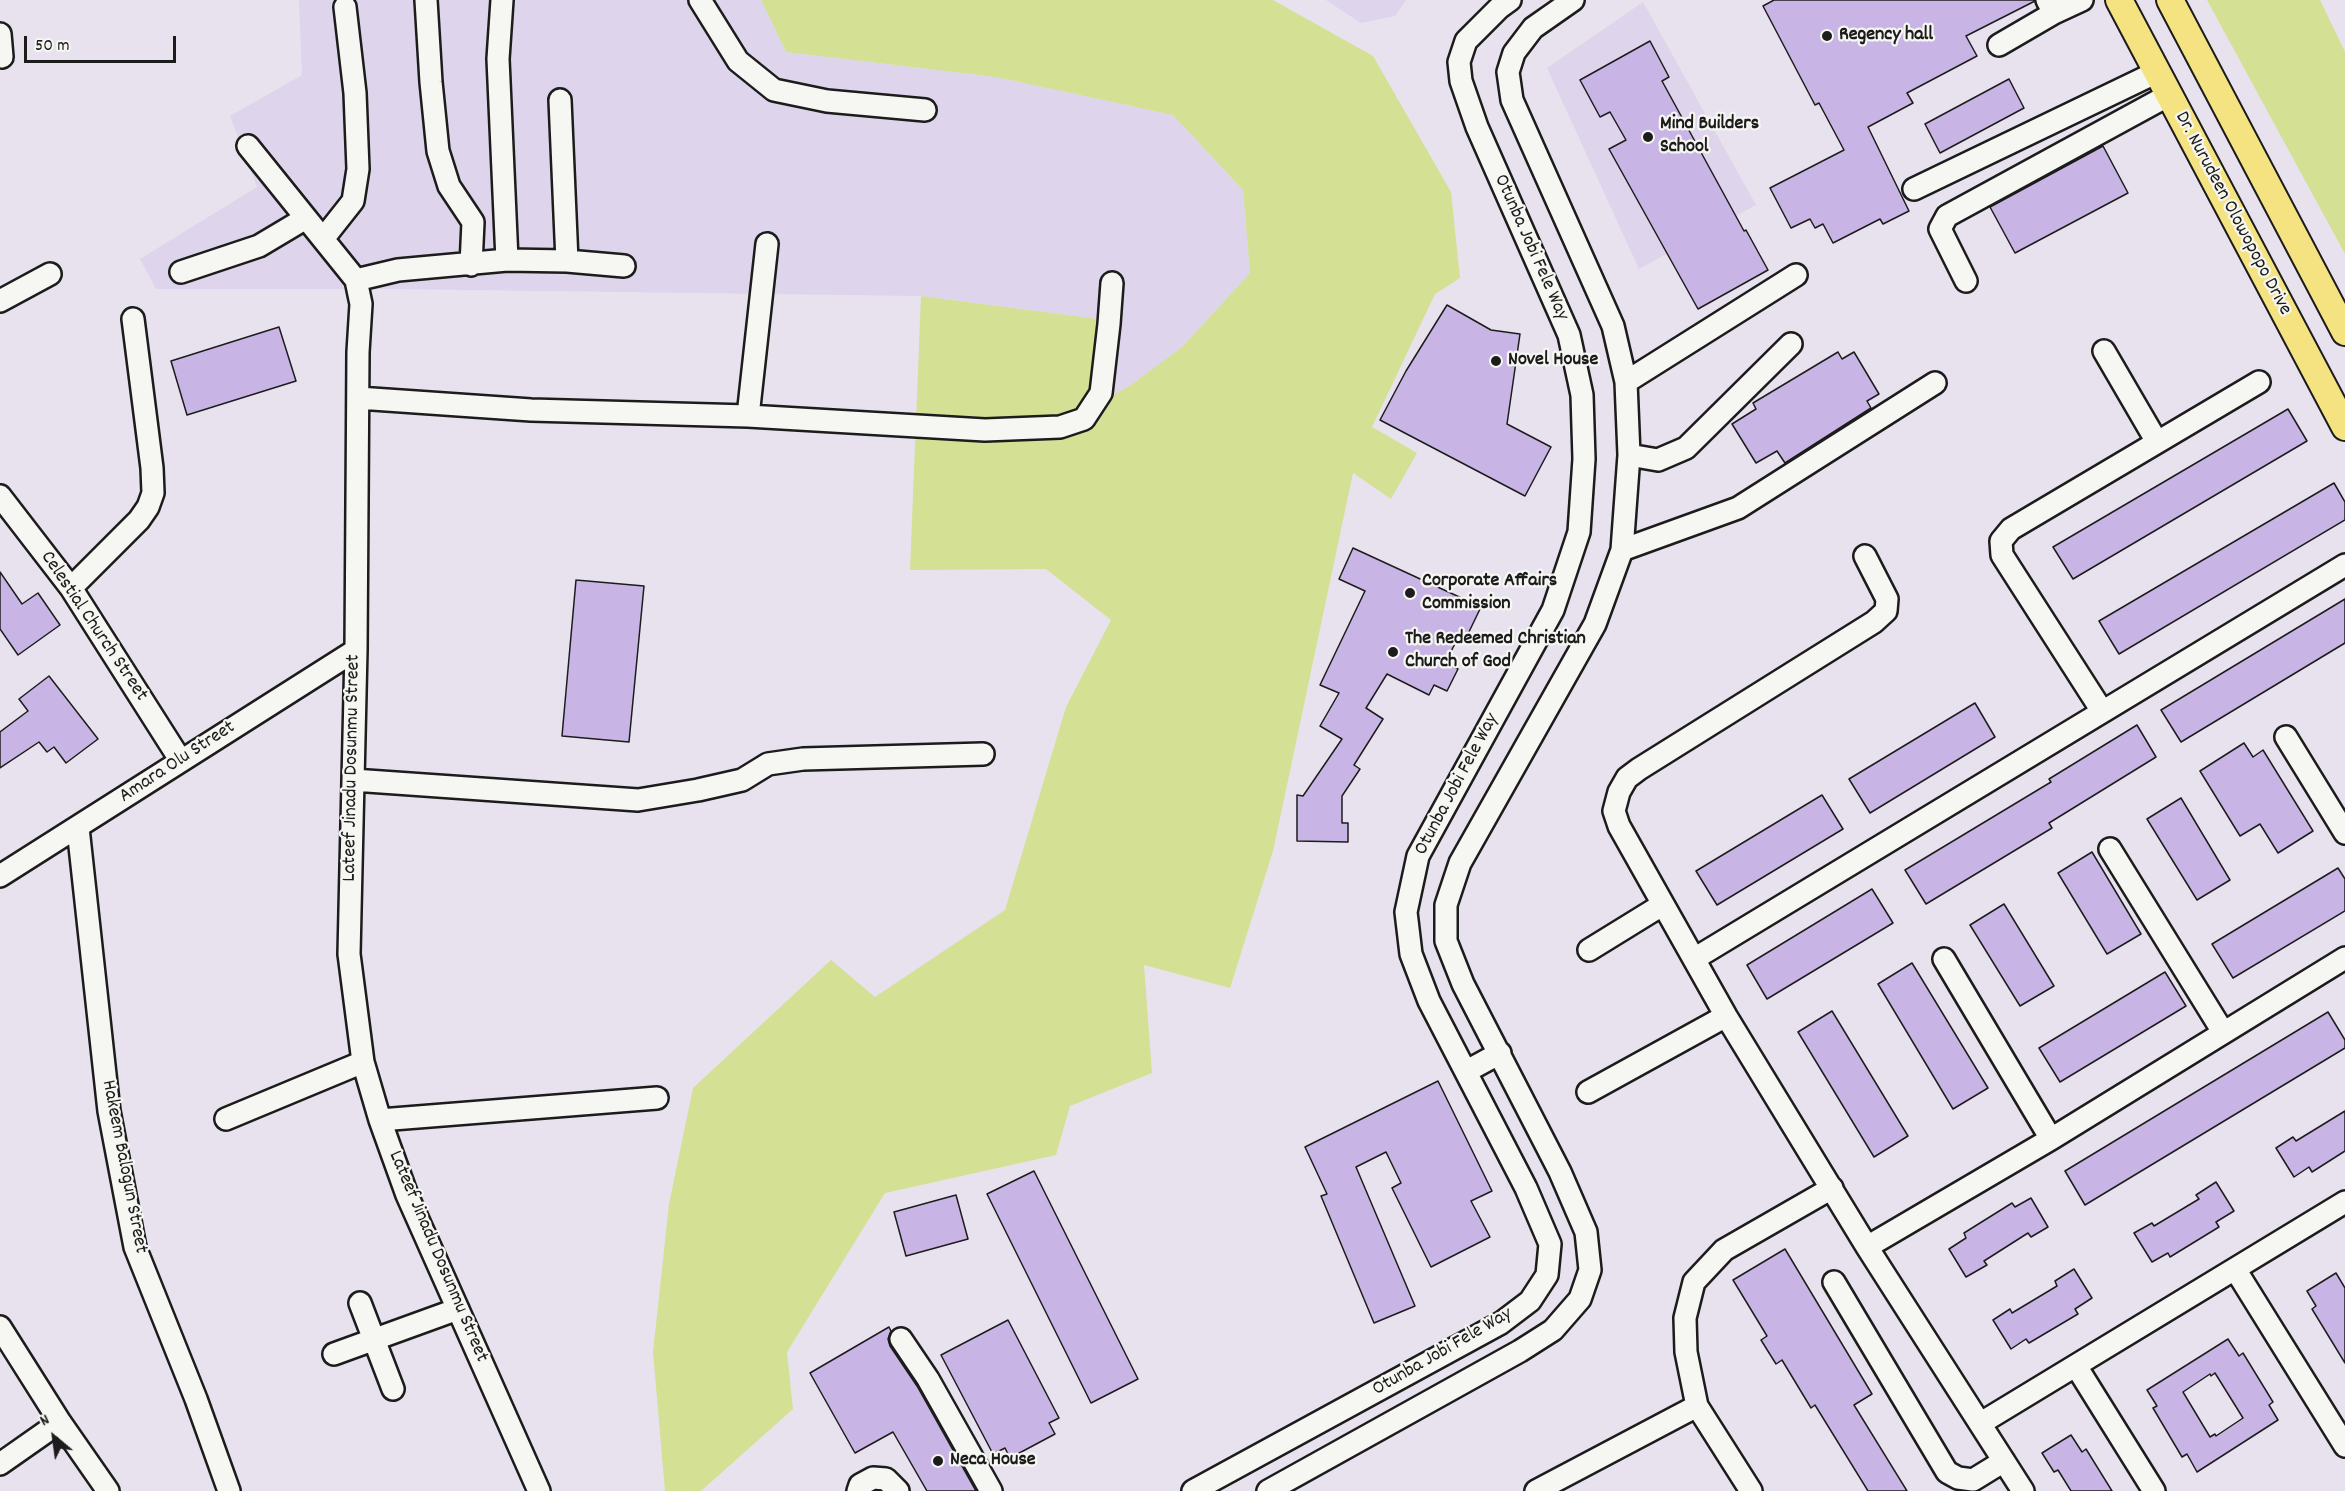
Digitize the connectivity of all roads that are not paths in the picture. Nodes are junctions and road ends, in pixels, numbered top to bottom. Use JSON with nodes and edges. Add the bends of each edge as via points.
{"nodes":[{"id":1,"x":426,"y":0,"type":"edge"},
{"id":2,"x":502,"y":0,"type":"edge"},
{"id":3,"x":700,"y":0,"type":"edge"},
{"id":4,"x":1573,"y":0,"type":"edge"},
{"id":5,"x":2082,"y":0,"type":"edge"},
{"id":6,"x":2119,"y":0,"type":"edge"},
{"id":7,"x":2170,"y":0,"type":"edge"},
{"id":8,"x":1504,"y":4,"type":"edge"},
{"id":9,"x":345,"y":7,"type":"dead end"},
{"id":10,"x":2051,"y":7,"type":"edge"},
{"id":11,"x":0,"y":34,"type":"edge"},
{"id":12,"x":1999,"y":45,"type":"dead end"},
{"id":13,"x":2,"y":57,"type":"dead end"},
{"id":14,"x":2157,"y":72,"type":"junction"},
{"id":15,"x":2169,"y":95,"type":"junction"},
{"id":16,"x":560,"y":100,"type":"dead end"},
{"id":17,"x":925,"y":110,"type":"dead end"},
{"id":18,"x":248,"y":146,"type":"dead end"},
{"id":19,"x":1914,"y":189,"type":"dead end"},
{"id":20,"x":306,"y":218,"type":"junction"},
{"id":21,"x":323,"y":239,"type":"junction"},
{"id":22,"x":767,"y":244,"type":"dead end"},
{"id":23,"x":507,"y":260,"type":"junction"},
{"id":24,"x":567,"y":261,"type":"junction"},
{"id":25,"x":471,"y":265,"type":"junction"},
{"id":26,"x":624,"y":266,"type":"dead end"},
{"id":27,"x":181,"y":272,"type":"dead end"},
{"id":28,"x":50,"y":274,"type":"dead end"},
{"id":29,"x":1796,"y":274,"type":"dead end"},
{"id":30,"x":356,"y":280,"type":"junction"},
{"id":31,"x":1966,"y":281,"type":"dead end"},
{"id":32,"x":1112,"y":283,"type":"dead end"},
{"id":33,"x":0,"y":301,"type":"edge"},
{"id":34,"x":133,"y":319,"type":"dead end"},
{"id":35,"x":2345,"y":332,"type":"edge"},
{"id":36,"x":1791,"y":344,"type":"dead end"},
{"id":37,"x":2104,"y":351,"type":"dead end"},
{"id":38,"x":1626,"y":382,"type":"junction"},
{"id":39,"x":2259,"y":382,"type":"dead end"},
{"id":40,"x":1935,"y":383,"type":"dead end"},
{"id":41,"x":358,"y":398,"type":"junction"},
{"id":42,"x":748,"y":416,"type":"junction"},
{"id":43,"x":2345,"y":427,"type":"edge"},
{"id":44,"x":2157,"y":442,"type":"junction"},
{"id":45,"x":1629,"y":455,"type":"junction"},
{"id":46,"x":0,"y":496,"type":"edge"},
{"id":47,"x":1622,"y":550,"type":"junction"},
{"id":48,"x":1865,"y":556,"type":"dead end"},
{"id":49,"x":2345,"y":564,"type":"edge"},
{"id":50,"x":71,"y":588,"type":"junction"},
{"id":51,"x":356,"y":650,"type":"junction"},
{"id":52,"x":2102,"y":711,"type":"junction"},
{"id":53,"x":2286,"y":737,"type":"dead end"},
{"id":54,"x":983,"y":754,"type":"dead end"},
{"id":55,"x":182,"y":761,"type":"junction"},
{"id":56,"x":353,"y":780,"type":"junction"},
{"id":57,"x":2342,"y":821,"type":"edge"},
{"id":58,"x":78,"y":828,"type":"junction"},
{"id":59,"x":2110,"y":849,"type":"dead end"},
{"id":60,"x":0,"y":876,"type":"edge"},
{"id":61,"x":1662,"y":905,"type":"junction"},
{"id":62,"x":1590,"y":950,"type":"dead end"},
{"id":63,"x":2345,"y":958,"type":"edge"},
{"id":64,"x":1694,"y":959,"type":"junction"},
{"id":65,"x":1944,"y":959,"type":"dead end"},
{"id":66,"x":1726,"y":1017,"type":"junction"},
{"id":67,"x":2223,"y":1032,"type":"junction"},
{"id":68,"x":1500,"y":1053,"type":"junction"},
{"id":69,"x":363,"y":1062,"type":"junction"},
{"id":70,"x":1467,"y":1071,"type":"junction"},
{"id":71,"x":1588,"y":1092,"type":"dead end"},
{"id":72,"x":657,"y":1098,"type":"dead end"},
{"id":73,"x":226,"y":1119,"type":"dead end"},
{"id":74,"x":380,"y":1120,"type":"junction"},
{"id":75,"x":2051,"y":1139,"type":"junction"},
{"id":76,"x":1832,"y":1188,"type":"junction"},
{"id":77,"x":2345,"y":1202,"type":"edge"},
{"id":78,"x":1866,"y":1247,"type":"junction"},
{"id":79,"x":2235,"y":1269,"type":"junction"},
{"id":80,"x":1834,"y":1282,"type":"dead end"},
{"id":81,"x":360,"y":1303,"type":"dead end"},
{"id":82,"x":458,"y":1309,"type":"junction"},
{"id":83,"x":0,"y":1327,"type":"edge"},
{"id":84,"x":374,"y":1340,"type":"junction"},
{"id":85,"x":901,"y":1340,"type":"dead end"},
{"id":86,"x":334,"y":1354,"type":"dead end"},
{"id":87,"x":2076,"y":1366,"type":"junction"},
{"id":88,"x":393,"y":1389,"type":"dead end"},
{"id":89,"x":1697,"y":1406,"type":"junction"},
{"id":90,"x":60,"y":1422,"type":"junction"},
{"id":91,"x":1981,"y":1423,"type":"junction"},
{"id":92,"x":2345,"y":1446,"type":"edge"},
{"id":93,"x":2004,"y":1461,"type":"junction"},
{"id":94,"x":0,"y":1464,"type":"edge"},
{"id":95,"x":108,"y":1491,"type":"edge"},
{"id":96,"x":230,"y":1491,"type":"edge"},
{"id":97,"x":539,"y":1491,"type":"edge"},
{"id":98,"x":858,"y":1491,"type":"edge"},
{"id":99,"x":898,"y":1491,"type":"edge"},
{"id":100,"x":991,"y":1491,"type":"edge"},
{"id":101,"x":1193,"y":1491,"type":"edge"},
{"id":102,"x":1268,"y":1491,"type":"edge"},
{"id":103,"x":1536,"y":1491,"type":"edge"},
{"id":104,"x":1751,"y":1491,"type":"edge"},
{"id":105,"x":2023,"y":1491,"type":"edge"},
{"id":106,"x":2154,"y":1491,"type":"edge"}],
"edges":[{"from":1,"to":25,"type":"street","via":[[438,151],[449,186],[473,222]]},
{"from":2,"to":23,"type":"street","via":[[498,59]]},
{"from":3,"to":17,"type":"street","via":[[738,62],[774,90],[827,101]]},
{"from":4,"to":38,"type":"street","name":"Otunba Jobi Fele Way","via":[[1533,28],[1514,53],[1508,72],[1512,100],[1613,326]]},
{"from":5,"to":10,"type":"street"},
{"from":6,"to":14,"type":"main road","name":"Dr. Nurudeen Olowopopo Drive"},
{"from":7,"to":35,"type":"main road"},
{"from":8,"to":70,"type":"street","name":"Otunba Jobi Fele Way","via":[[1466,42],[1459,62],[1461,81],[1477,127],[1569,335],[1582,395],[1584,459],[1579,532],[1552,610],[1418,856],[1406,912],[1411,954],[1429,1001]]},
{"from":9,"to":21,"type":"street","via":[[355,93],[358,169],[353,201]]},
{"from":10,"to":12,"type":"street"},
{"from":11,"to":13,"type":"street"},
{"from":14,"to":15,"type":"main road","name":"Dr. Nurudeen Olowopopo Drive"},
{"from":14,"to":19,"type":"street"},
{"from":15,"to":31,"type":"street","via":[[1947,216],[1940,229]]},
{"from":15,"to":43,"type":"main road","name":"Dr. Nurudeen Olowopopo Drive"},
{"from":16,"to":24,"type":"street"},
{"from":18,"to":20,"type":"street"},
{"from":20,"to":21,"type":"street"},
{"from":20,"to":27,"type":"street","via":[[258,246]]},
{"from":21,"to":30,"type":"street"},
{"from":22,"to":42,"type":"street"},
{"from":23,"to":24,"type":"street"},
{"from":23,"to":25,"type":"street"},
{"from":24,"to":26,"type":"street"},
{"from":25,"to":30,"type":"street","via":[[399,270]]},
{"from":28,"to":33,"type":"street"},
{"from":29,"to":38,"type":"street"},
{"from":30,"to":41,"type":"street","name":"Lateef Jinadu Dosunmu Street","via":[[361,303]]},
{"from":32,"to":42,"type":"street","via":[[1101,393],[1084,419],[1060,427],[985,430]]},
{"from":34,"to":50,"type":"street","via":[[153,493],[139,520]]},
{"from":36,"to":45,"type":"street","via":[[1686,448],[1658,460]]},
{"from":37,"to":44,"type":"street"},
{"from":38,"to":45,"type":"street","name":"Otunba Jobi Fele Way"},
{"from":39,"to":44,"type":"street"},
{"from":40,"to":47,"type":"street","via":[[1738,508]]},
{"from":41,"to":42,"type":"street","via":[[531,410]]},
{"from":41,"to":51,"type":"street","name":"Lateef Jinadu Dosunmu Street"},
{"from":44,"to":52,"type":"street","via":[[2011,529],[2001,541],[2002,555]]},
{"from":45,"to":47,"type":"street","name":"Otunba Jobi Fele Way"},
{"from":46,"to":50,"type":"street","name":"Celestial Church Street"},
{"from":47,"to":68,"type":"street","name":"Otunba Jobi Fele Way","via":[[1595,624],[1460,863],[1446,905],[1446,941],[1463,984]]},
{"from":48,"to":61,"type":"street","via":[[1887,599],[1886,611],[1627,778],[1614,811]]},
{"from":49,"to":52,"type":"street"},
{"from":50,"to":55,"type":"street","name":"Celestial Church Street"},
{"from":51,"to":55,"type":"street","name":"Amara Olu Street"},
{"from":51,"to":56,"type":"street","name":"Lateef Jinadu Dosunmu Street"},
{"from":52,"to":64,"type":"street"},
{"from":53,"to":57,"type":"street"},
{"from":54,"to":56,"type":"street","via":[[804,759],[768,764],[742,780],[638,800]]},
{"from":55,"to":58,"type":"street","name":"Amara Olu Street"},
{"from":56,"to":69,"type":"street","name":"Lateef Jinadu Dosunmu Street","via":[[349,954]]},
{"from":58,"to":60,"type":"street","name":"Amara Olu Street"},
{"from":58,"to":96,"type":"street","name":"Hakeem Balogun Street","via":[[109,1111],[135,1247]]},
{"from":59,"to":67,"type":"street"},
{"from":61,"to":62,"type":"street"},
{"from":61,"to":64,"type":"street"},
{"from":63,"to":67,"type":"street"},
{"from":64,"to":66,"type":"street"},
{"from":65,"to":75,"type":"street"},
{"from":66,"to":71,"type":"street"},
{"from":66,"to":76,"type":"street"},
{"from":67,"to":75,"type":"street"},
{"from":68,"to":70,"type":"street"},
{"from":68,"to":102,"type":"street","name":"Otunba Jobi Fele Way","via":[[1586,1232],[1590,1270],[1580,1299],[1553,1330],[1520,1351]]},
{"from":69,"to":73,"type":"street"},
{"from":69,"to":74,"type":"street","name":"Lateef Jinadu Dosunmu Street"},
{"from":70,"to":101,"type":"street","name":"Otunba Jobi Fele Way","via":[[1550,1244],[1547,1275],[1530,1301],[1501,1323]]},
{"from":72,"to":74,"type":"street"},
{"from":74,"to":82,"type":"street","name":"Lateef Jinadu Dosunmu Street","via":[[407,1196]]},
{"from":75,"to":78,"type":"street"},
{"from":76,"to":78,"type":"street"},
{"from":76,"to":89,"type":"street","via":[[1724,1250],[1695,1282],[1685,1318],[1686,1352]]},
{"from":77,"to":79,"type":"street"},
{"from":78,"to":91,"type":"street"},
{"from":79,"to":87,"type":"street"},
{"from":79,"to":92,"type":"street"},
{"from":80,"to":93,"type":"street","via":[[1947,1472],[1973,1480]]},
{"from":81,"to":84,"type":"street"},
{"from":82,"to":84,"type":"street"},
{"from":82,"to":97,"type":"street","name":"Lateef Jinadu Dosunmu Street"},
{"from":83,"to":90,"type":"street"},
{"from":84,"to":86,"type":"street"},
{"from":84,"to":88,"type":"street"},
{"from":85,"to":100,"type":"street","via":[[928,1379]]},
{"from":87,"to":91,"type":"street"},
{"from":87,"to":106,"type":"street"},
{"from":89,"to":103,"type":"street"},
{"from":89,"to":104,"type":"street"},
{"from":90,"to":94,"type":"street"},
{"from":90,"to":95,"type":"street"},
{"from":91,"to":93,"type":"street"},
{"from":93,"to":105,"type":"street"},
{"from":98,"to":99,"type":"street","via":[[860,1485],[873,1478],[886,1479]]}]}
